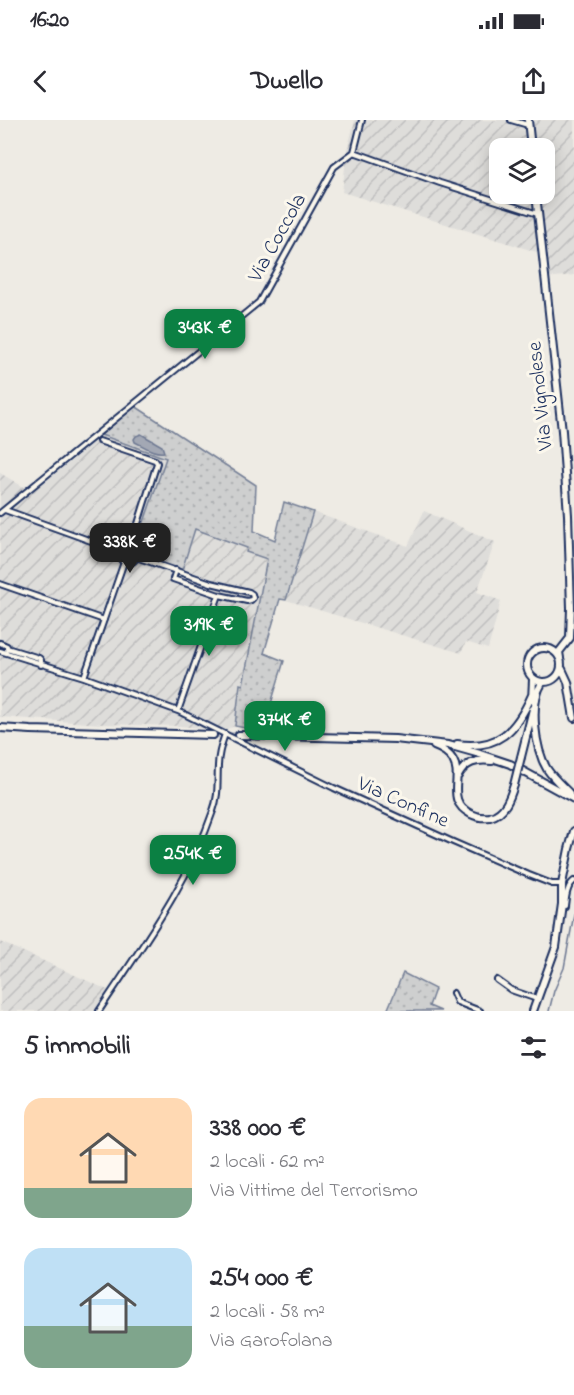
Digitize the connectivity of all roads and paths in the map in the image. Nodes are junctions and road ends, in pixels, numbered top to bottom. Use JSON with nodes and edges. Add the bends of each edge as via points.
{"nodes":[{"id":1,"x":362,"y":120,"type":"edge"},
{"id":2,"x":512,"y":120,"type":"edge"},
{"id":3,"x":528,"y":123,"type":"edge"},
{"id":4,"x":530,"y":138,"type":"edge"},
{"id":5,"x":354,"y":152,"type":"junction"},
{"id":6,"x":537,"y":204,"type":"edge"},
{"id":7,"x":539,"y":215,"type":"junction"},
{"id":8,"x":99,"y":441,"type":"dead end"},
{"id":9,"x":2,"y":511,"type":"edge"},
{"id":10,"x":131,"y":546,"type":"junction"},
{"id":11,"x":119,"y":551,"type":"junction"},
{"id":12,"x":136,"y":557,"type":"junction"},
{"id":13,"x":124,"y":562,"type":"junction"},
{"id":14,"x":176,"y":570,"type":"junction"},
{"id":15,"x":0,"y":584,"type":"edge"},
{"id":16,"x":219,"y":595,"type":"junction"},
{"id":17,"x":104,"y":620,"type":"junction"},
{"id":18,"x":570,"y":632,"type":"junction"},
{"id":19,"x":0,"y":643,"type":"edge"},
{"id":20,"x":550,"y":649,"type":"junction"},
{"id":21,"x":6,"y":650,"type":"junction"},
{"id":22,"x":0,"y":651,"type":"edge"},
{"id":23,"x":560,"y":658,"type":"junction"},
{"id":24,"x":561,"y":668,"type":"junction"},
{"id":25,"x":84,"y":677,"type":"junction"},
{"id":26,"x":533,"y":679,"type":"junction"},
{"id":27,"x":553,"y":681,"type":"junction"},
{"id":28,"x":542,"y":683,"type":"junction"},
{"id":29,"x":569,"y":690,"type":"junction"},
{"id":30,"x":534,"y":696,"type":"junction"},
{"id":31,"x":178,"y":711,"type":"junction"},
{"id":32,"x":574,"y":718,"type":"edge"},
{"id":33,"x":0,"y":728,"type":"edge"},
{"id":34,"x":213,"y":735,"type":"tunnel mouth"},
{"id":35,"x":225,"y":735,"type":"junction"},
{"id":36,"x":239,"y":735,"type":"tunnel mouth"},
{"id":37,"x":344,"y":737,"type":"junction"},
{"id":38,"x":406,"y":740,"type":"junction"},
{"id":39,"x":510,"y":764,"type":"junction"},
{"id":40,"x":456,"y":780,"type":"junction"},
{"id":41,"x":574,"y":798,"type":"edge"},
{"id":42,"x":574,"y":832,"type":"edge"},
{"id":43,"x":574,"y":881,"type":"edge"},
{"id":44,"x":561,"y":884,"type":"junction"},
{"id":45,"x":557,"y":935,"type":"junction"},
{"id":46,"x":497,"y":980,"type":"dead end"},
{"id":47,"x":453,"y":993,"type":"dead end"},
{"id":48,"x":537,"y":999,"type":"junction"},
{"id":49,"x":99,"y":1011,"type":"edge"},
{"id":50,"x":480,"y":1011,"type":"edge"},
{"id":51,"x":533,"y":1011,"type":"edge"}],
"edges":[{"from":1,"to":5,"type":"street"},
{"from":2,"to":3,"type":"street"},
{"from":3,"to":4,"type":"main road"},
{"from":5,"to":7,"type":"street"},
{"from":5,"to":9,"type":"street","name":"Via Coccola","via":[[334,167],[259,302]]},
{"from":6,"to":7,"type":"main road","name":"Via Vignolese"},
{"from":7,"to":18,"type":"main road","name":"Via Vignolese","via":[[562,431]]},
{"from":8,"to":10,"type":"street","via":[[156,461]]},
{"from":9,"to":11,"type":"street"},
{"from":10,"to":11,"type":"street"},
{"from":10,"to":12,"type":"street"},
{"from":11,"to":13,"type":"street"},
{"from":12,"to":13,"type":"street"},
{"from":12,"to":14,"type":"street"},
{"from":13,"to":17,"type":"street"},
{"from":14,"to":16,"type":"street","via":[[173,579]]},
{"from":14,"to":16,"type":"street","via":[[253,596],[247,601]]},
{"from":15,"to":17,"type":"street"},
{"from":16,"to":31,"type":"street"},
{"from":17,"to":25,"type":"street"},
{"from":18,"to":20,"type":"main road","via":[[561,645]]},
{"from":18,"to":23,"type":"main road","name":"Via Vignolese","via":[[559,652]]},
{"from":19,"to":21,"type":"street","via":[[6,645]]},
{"from":20,"to":23,"type":"main road"},
{"from":20,"to":26,"type":"main road","via":[[537,649],[528,657],[527,671]]},
{"from":21,"to":22,"type":"street","name":"Via Confine"},
{"from":21,"to":25,"type":"street","name":"Via Confine"},
{"from":23,"to":24,"type":"main road","name":"Via Vignolese"},
{"from":24,"to":27,"type":"main road"},
{"from":24,"to":29,"type":"main road","name":"Via Vignolese"},
{"from":25,"to":31,"type":"street","name":"Via Confine"},
{"from":26,"to":28,"type":"main road"},
{"from":26,"to":30,"type":"main road"},
{"from":27,"to":28,"type":"main road"},
{"from":27,"to":29,"type":"main road","via":[[561,680]]},
{"from":28,"to":30,"type":"main road"},
{"from":29,"to":32,"type":"main road","name":"Via Vignolese"},
{"from":30,"to":38,"type":"main road","via":[[515,726],[490,742],[472,746]]},
{"from":30,"to":40,"type":"main road","bridge":true,"via":[[514,785],[503,810],[487,817],[468,813],[458,802]]},
{"from":30,"to":41,"type":"main road","via":[[541,756],[554,778]]},
{"from":31,"to":35,"type":"street","name":"Via Confine"},
{"from":33,"to":34,"type":"main road"},
{"from":35,"to":44,"type":"street","name":"Via Confine","via":[[453,842],[552,884]]},
{"from":35,"to":49,"type":"street","via":[[219,756],[216,801],[193,862],[167,909]]},
{"from":36,"to":37,"type":"main road"},
{"from":37,"to":38,"type":"main road"},
{"from":37,"to":40,"type":"main road","via":[[437,747],[453,760]]},
{"from":38,"to":39,"type":"main road","via":[[448,745]]},
{"from":39,"to":40,"type":"main road","via":[[474,761],[461,770]]},
{"from":39,"to":41,"type":"main road"},
{"from":42,"to":44,"type":"main road"},
{"from":43,"to":45,"type":"street"},
{"from":44,"to":45,"type":"main road"},
{"from":45,"to":48,"type":"main road"},
{"from":46,"to":48,"type":"street"},
{"from":47,"to":50,"type":"street","via":[[457,1002]]},
{"from":48,"to":51,"type":"main road"}]}
